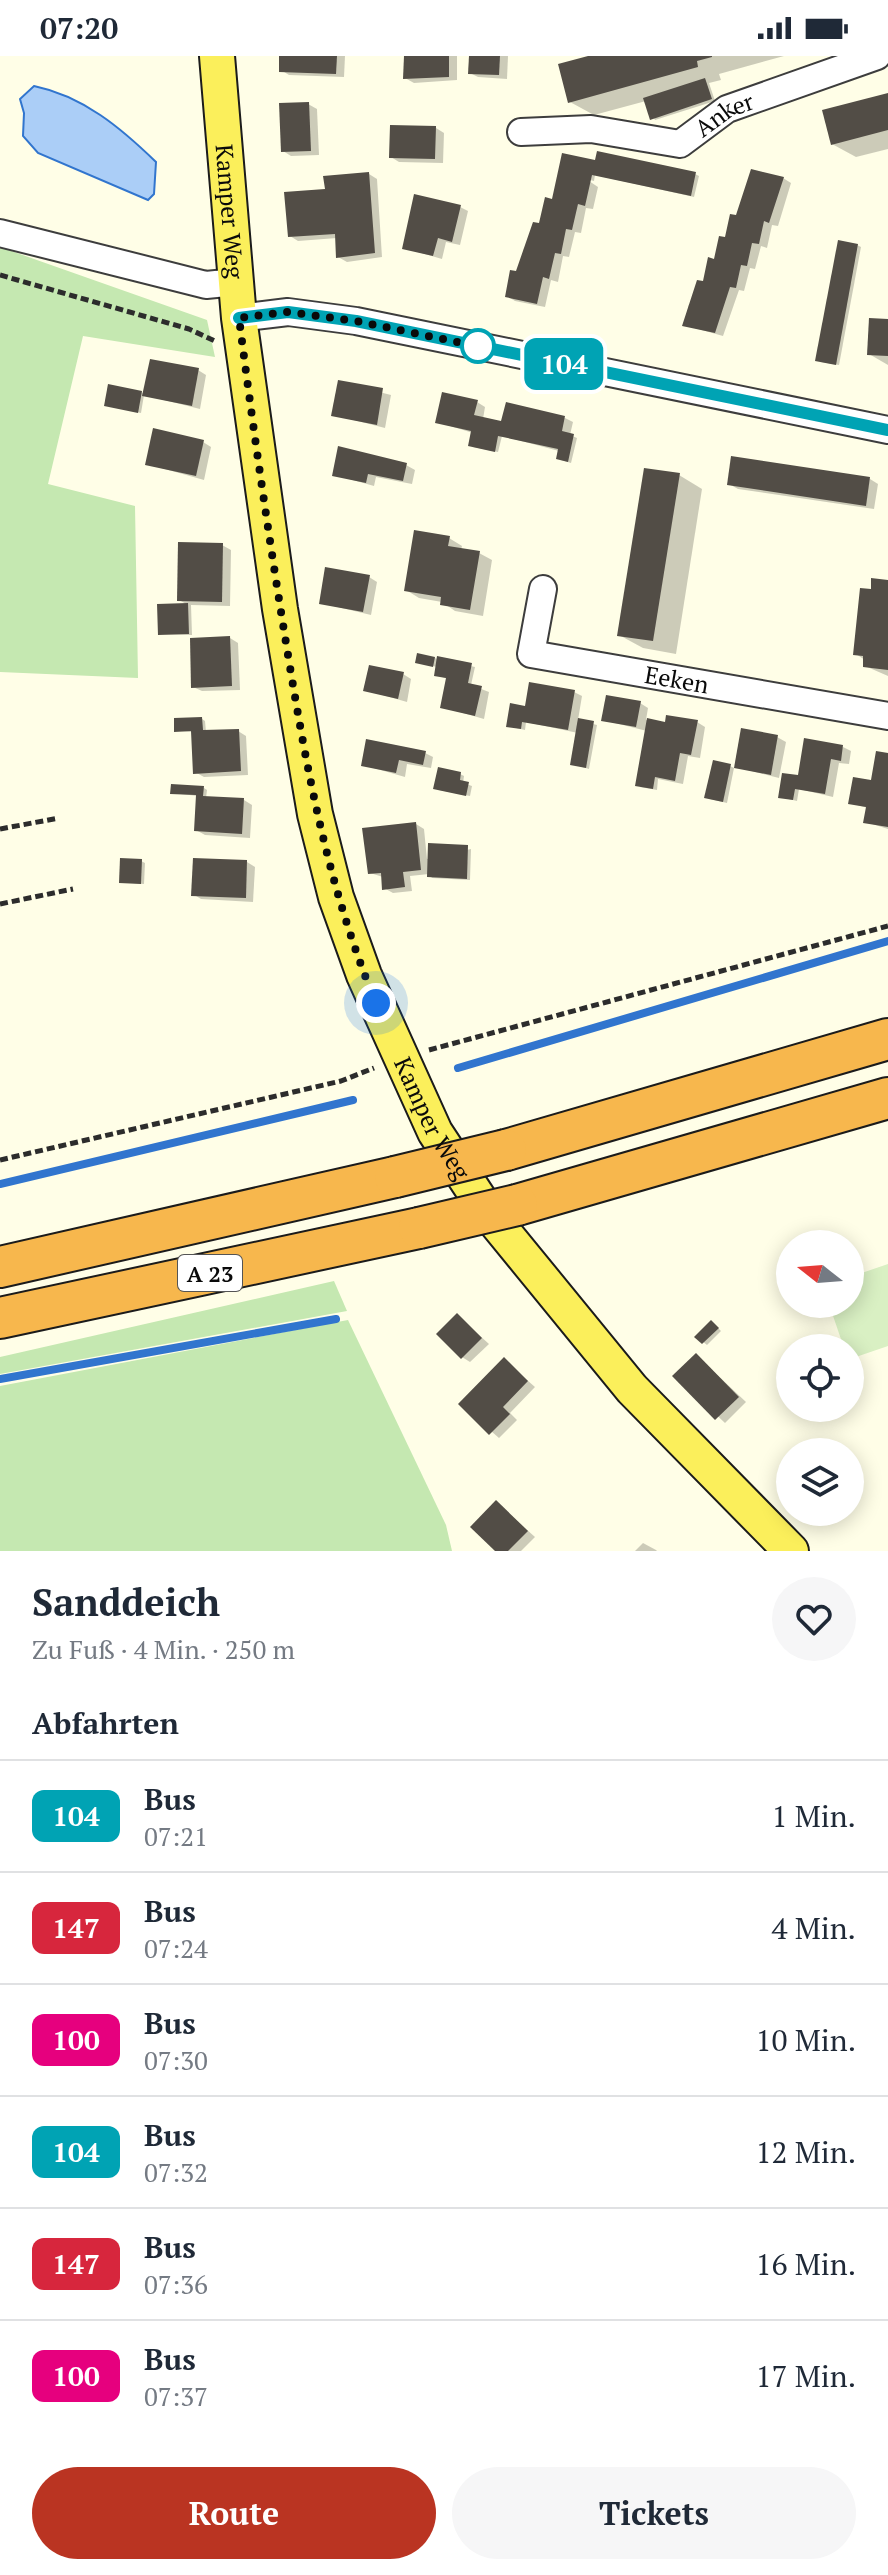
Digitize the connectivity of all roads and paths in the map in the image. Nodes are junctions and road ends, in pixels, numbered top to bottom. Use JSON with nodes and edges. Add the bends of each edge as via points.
{"nodes":[{"id":1,"x":217,"y":56,"type":"edge"},
{"id":2,"x":877,"y":56,"type":"edge"},
{"id":3,"x":521,"y":132,"type":"dead end"},
{"id":4,"x":0,"y":233,"type":"edge"},
{"id":5,"x":0,"y":275,"type":"edge"},
{"id":6,"x":236,"y":282,"type":"junction"},
{"id":7,"x":241,"y":333,"type":"junction"},
{"id":8,"x":888,"y":430,"type":"edge"},
{"id":9,"x":543,"y":589,"type":"dead end"},
{"id":10,"x":888,"y":716,"type":"edge"},
{"id":11,"x":59,"y":818,"type":"dead end"},
{"id":12,"x":0,"y":829,"type":"edge"},
{"id":13,"x":73,"y":889,"type":"dead end"},
{"id":14,"x":0,"y":904,"type":"edge"},
{"id":15,"x":888,"y":926,"type":"edge"},
{"id":16,"x":888,"y":1039,"type":"edge"},
{"id":17,"x":399,"y":1058,"type":"junction"},
{"id":18,"x":888,"y":1098,"type":"edge"},
{"id":19,"x":0,"y":1160,"type":"edge"},
{"id":20,"x":0,"y":1267,"type":"edge"},
{"id":21,"x":0,"y":1318,"type":"edge"},
{"id":22,"x":791,"y":1551,"type":"edge"}],
"edges":[{"from":1,"to":6,"type":"main road","name":"Kamper Weg"},
{"from":2,"to":3,"type":"street","name":"Anker","via":[[727,109],[680,144],[591,129]]},
{"from":4,"to":6,"type":"street","via":[[206,285]]},
{"from":5,"to":7,"type":"path","via":[[189,329]]},
{"from":6,"to":7,"type":"main road","name":"Kamper Weg"},
{"from":7,"to":8,"type":"street","via":[[288,312],[356,321]]},
{"from":7,"to":17,"type":"main road","name":"Kamper Weg","via":[[315,814],[336,897]]},
{"from":9,"to":10,"type":"street","name":"Eeken","via":[[531,654]]},
{"from":11,"to":12,"type":"path"},
{"from":13,"to":14,"type":"path"},
{"from":15,"to":17,"type":"path"},
{"from":16,"to":20,"type":"highway","number":"A 23","bridge":true,"via":[[506,1150]]},
{"from":17,"to":19,"type":"path","via":[[341,1081]]},
{"from":17,"to":22,"type":"main road","name":"Kamper Weg","via":[[435,1132],[489,1214],[632,1389]]},
{"from":18,"to":21,"type":"highway","number":"A 23","bridge":true,"via":[[517,1205]]}]}
